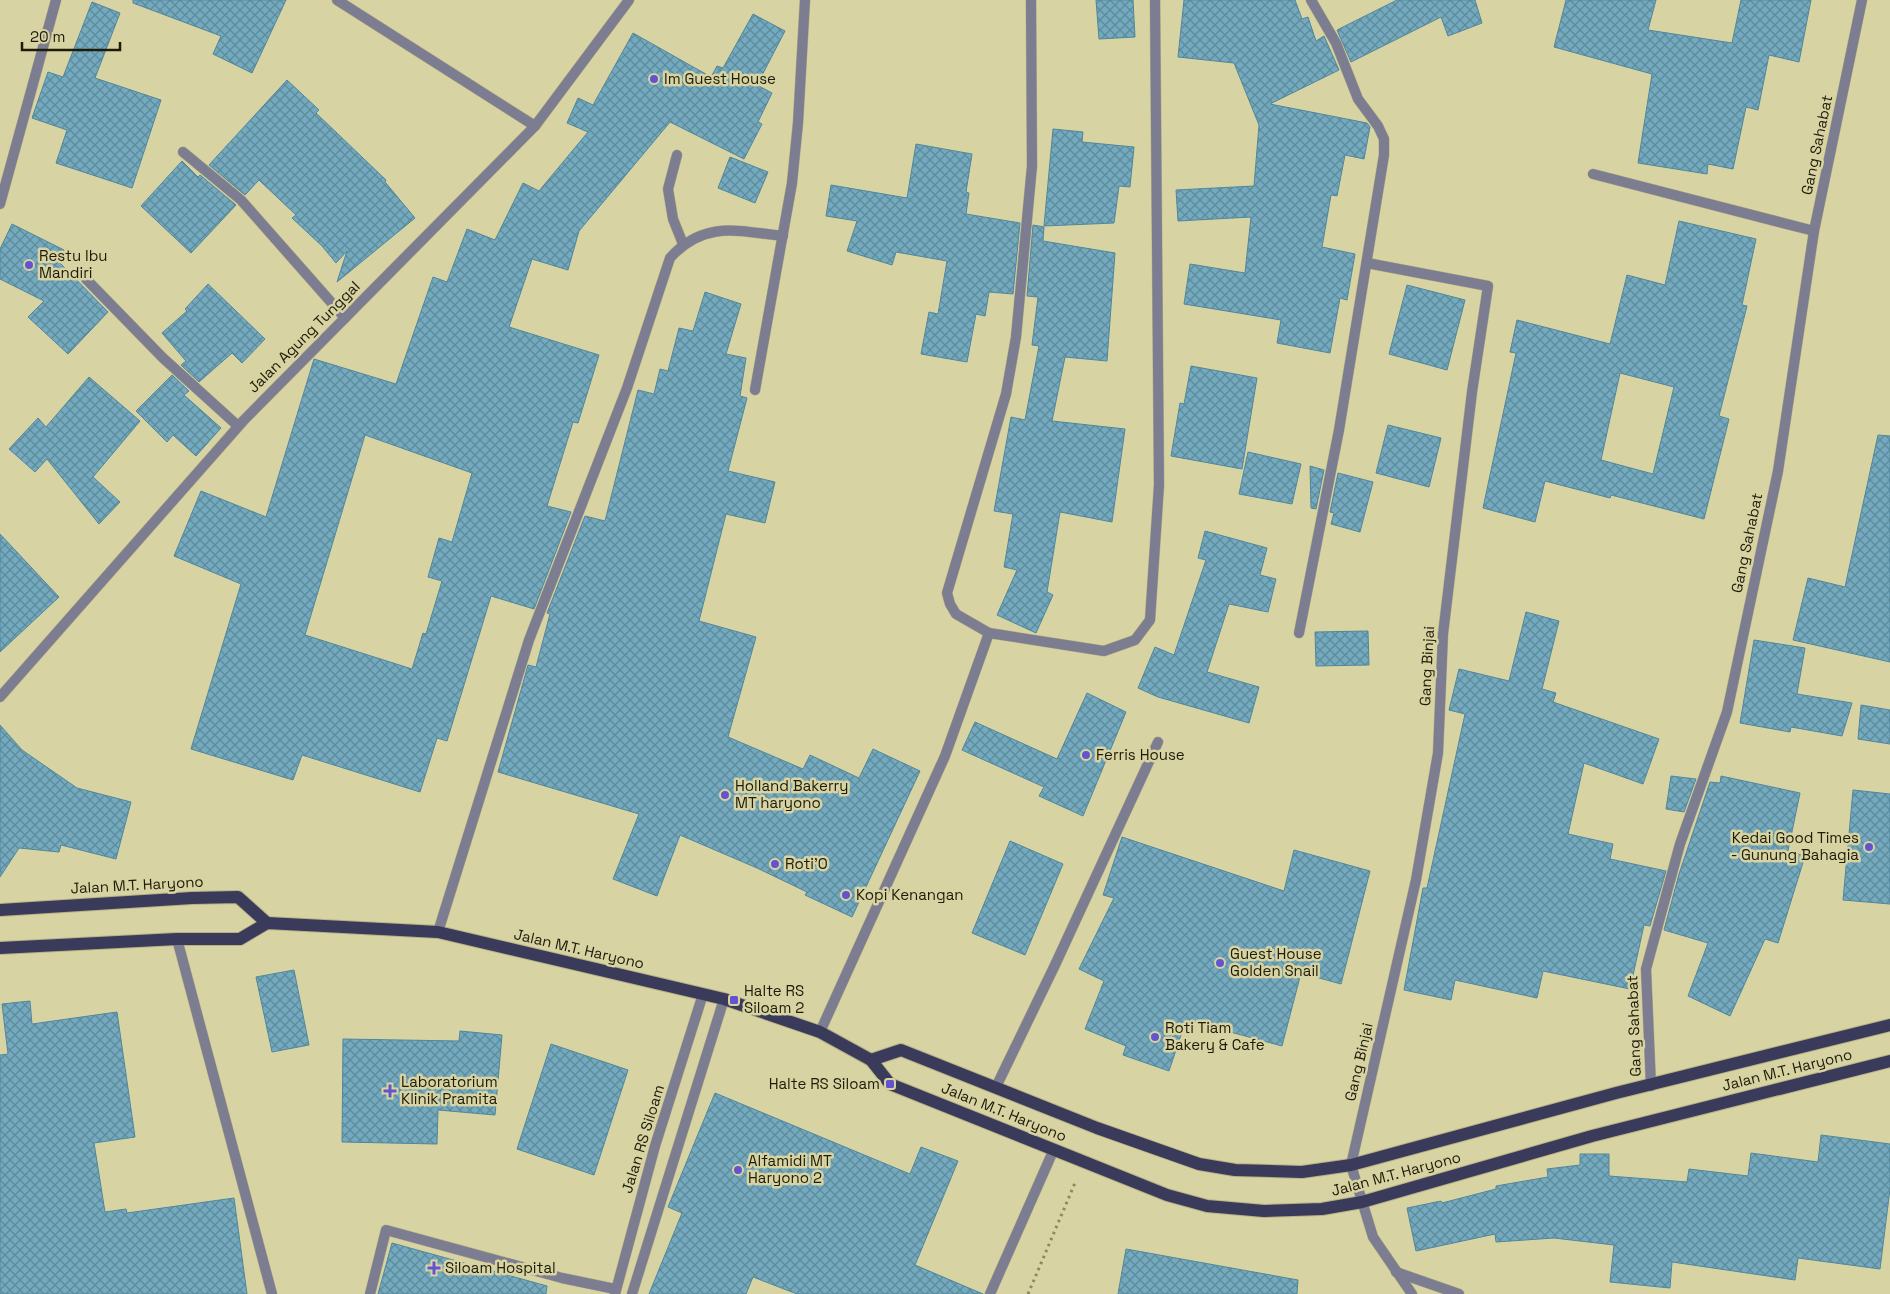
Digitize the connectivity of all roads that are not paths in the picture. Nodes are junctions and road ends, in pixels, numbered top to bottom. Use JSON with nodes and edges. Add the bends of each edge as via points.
{"nodes":[{"id":1,"x":56,"y":0,"type":"edge"},
{"id":2,"x":337,"y":0,"type":"edge"},
{"id":3,"x":629,"y":0,"type":"edge"},
{"id":4,"x":805,"y":0,"type":"edge"},
{"id":5,"x":1031,"y":0,"type":"edge"},
{"id":6,"x":1155,"y":0,"type":"edge"},
{"id":7,"x":1311,"y":0,"type":"edge"},
{"id":8,"x":1862,"y":0,"type":"edge"},
{"id":9,"x":535,"y":126,"type":"junction"},
{"id":10,"x":183,"y":152,"type":"dead end"},
{"id":11,"x":677,"y":154,"type":"dead end"},
{"id":12,"x":1593,"y":174,"type":"dead end"},
{"id":13,"x":0,"y":204,"type":"edge"},
{"id":14,"x":1814,"y":231,"type":"junction"},
{"id":15,"x":784,"y":236,"type":"junction"},
{"id":16,"x":683,"y":244,"type":"junction"},
{"id":17,"x":1367,"y":264,"type":"junction"},
{"id":18,"x":86,"y":279,"type":"dead end"},
{"id":19,"x":345,"y":318,"type":"junction"},
{"id":20,"x":755,"y":390,"type":"dead end"},
{"id":21,"x":238,"y":426,"type":"junction"},
{"id":22,"x":989,"y":633,"type":"junction"},
{"id":23,"x":1299,"y":633,"type":"dead end"},
{"id":24,"x":0,"y":697,"type":"edge"},
{"id":25,"x":1158,"y":742,"type":"dead end"},
{"id":26,"x":0,"y":910,"type":"edge"},
{"id":27,"x":267,"y":923,"type":"junction"},
{"id":28,"x":438,"y":932,"type":"junction"},
{"id":29,"x":177,"y":939,"type":"junction"},
{"id":30,"x":0,"y":948,"type":"edge"},
{"id":31,"x":703,"y":994,"type":"junction"},
{"id":32,"x":724,"y":999,"type":"junction"},
{"id":33,"x":1890,"y":1025,"type":"edge"},
{"id":34,"x":820,"y":1032,"type":"junction"},
{"id":35,"x":871,"y":1060,"type":"junction"},
{"id":36,"x":1890,"y":1060,"type":"edge"},
{"id":37,"x":1651,"y":1086,"type":"junction"},
{"id":38,"x":996,"y":1088,"type":"junction"},
{"id":39,"x":1054,"y":1149,"type":"junction"},
{"id":40,"x":1351,"y":1165,"type":"junction"},
{"id":41,"x":1362,"y":1202,"type":"junction"},
{"id":42,"x":1396,"y":1272,"type":"junction"},
{"id":43,"x":615,"y":1292,"type":"edge"},
{"id":44,"x":272,"y":1294,"type":"edge"},
{"id":45,"x":370,"y":1294,"type":"edge"},
{"id":46,"x":632,"y":1294,"type":"edge"},
{"id":47,"x":990,"y":1294,"type":"edge"},
{"id":48,"x":1412,"y":1294,"type":"edge"},
{"id":49,"x":1458,"y":1294,"type":"edge"}],
"edges":[{"from":1,"to":13,"type":"street"},
{"from":2,"to":9,"type":"street"},
{"from":3,"to":9,"type":"street","name":"Jalan Agung Tunggal"},
{"from":4,"to":15,"type":"street","via":[[798,123]]},
{"from":5,"to":22,"type":"street","via":[[1032,166],[1016,337],[1006,394],[947,593],[956,614]]},
{"from":6,"to":22,"type":"street","via":[[1160,485],[1150,620],[1135,640],[1104,651]]},
{"from":7,"to":17,"type":"street","via":[[1336,43],[1358,99],[1384,139]]},
{"from":8,"to":14,"type":"street","name":"Gang Sahabat"},
{"from":9,"to":19,"type":"street","name":"Jalan Agung Tunggal"},
{"from":10,"to":19,"type":"street","via":[[241,200]]},
{"from":11,"to":16,"type":"street","via":[[668,189],[673,219]]},
{"from":12,"to":14,"type":"street"},
{"from":14,"to":37,"type":"street","name":"Gang Sahabat","via":[[1778,471],[1727,712],[1680,844],[1646,969]]},
{"from":15,"to":16,"type":"street","via":[[724,230]]},
{"from":15,"to":20,"type":"street"},
{"from":16,"to":28,"type":"street","via":[[670,258],[627,388],[529,640]]},
{"from":17,"to":23,"type":"street","via":[[1339,430]]},
{"from":17,"to":40,"type":"street","name":"Gang Binjai","via":[[1488,286],[1472,392],[1444,634],[1438,753],[1416,880]]},
{"from":18,"to":21,"type":"street","via":[[163,358]]},
{"from":19,"to":21,"type":"street","name":"Jalan Agung Tunggal"},
{"from":21,"to":24,"type":"street","name":"Jalan Agung Tunggal"},
{"from":22,"to":34,"type":"street","via":[[945,756]]},
{"from":25,"to":38,"type":"street"},
{"from":26,"to":27,"type":"main road","name":"Jalan M.T. Haryono","via":[[238,897]]},
{"from":27,"to":28,"type":"main road","name":"Jalan M.T. Haryono"},
{"from":27,"to":29,"type":"main road","via":[[240,939]]},
{"from":28,"to":31,"type":"main road","name":"Jalan M.T. Haryono"},
{"from":29,"to":30,"type":"main road"},
{"from":29,"to":44,"type":"street"},
{"from":31,"to":32,"type":"main road","name":"Jalan M.T. Haryono"},
{"from":31,"to":43,"type":"street","name":"Jalan RS Siloam","via":[[655,1146]]},
{"from":32,"to":34,"type":"main road","name":"Jalan M.T. Haryono"},
{"from":32,"to":46,"type":"street"},
{"from":33,"to":37,"type":"main road","name":"Jalan M.T. Haryono"},
{"from":34,"to":35,"type":"main road","name":"Jalan M.T. Haryono"},
{"from":35,"to":38,"type":"main road","name":"Jalan M.T. Haryono","via":[[901,1050]]},
{"from":35,"to":39,"type":"main road","name":"Jalan M.T. Haryono","via":[[890,1084]]},
{"from":36,"to":41,"type":"main road","name":"Jalan M.T. Haryono","via":[[1592,1136]]},
{"from":37,"to":40,"type":"main road","name":"Jalan M.T. Haryono"},
{"from":38,"to":40,"type":"main road","name":"Jalan M.T. Haryono","via":[[1199,1164],[1235,1170],[1302,1172]]},
{"from":39,"to":41,"type":"main road","name":"Jalan M.T. Haryono","via":[[1167,1195],[1207,1206],[1264,1211],[1322,1209]]},
{"from":39,"to":47,"type":"street"},
{"from":40,"to":41,"type":"street"},
{"from":41,"to":42,"type":"street","via":[[1373,1238]]},
{"from":42,"to":48,"type":"street"},
{"from":42,"to":49,"type":"street"},
{"from":43,"to":45,"type":"street","via":[[386,1230]]}]}
